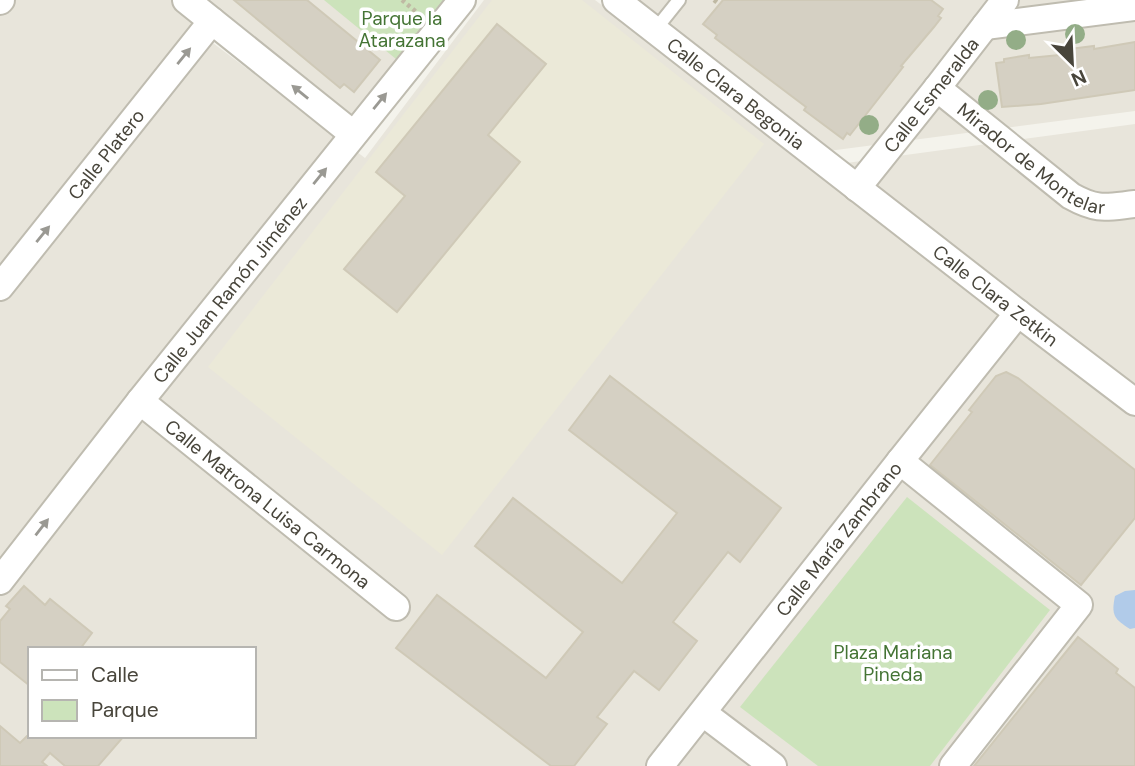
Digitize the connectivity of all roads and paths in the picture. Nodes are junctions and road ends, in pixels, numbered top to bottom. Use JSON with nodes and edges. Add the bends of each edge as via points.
{"nodes":[{"id":1,"x":186,"y":0,"type":"edge"},
{"id":2,"x":462,"y":0,"type":"edge"},
{"id":3,"x":617,"y":0,"type":"edge"},
{"id":4,"x":679,"y":0,"type":"edge"},
{"id":5,"x":714,"y":0,"type":"edge"},
{"id":6,"x":1005,"y":0,"type":"edge"},
{"id":7,"x":719,"y":4,"type":"dead end"},
{"id":8,"x":1135,"y":7,"type":"edge"},
{"id":9,"x":212,"y":21,"type":"junction"},
{"id":10,"x":985,"y":26,"type":"junction"},
{"id":11,"x":655,"y":30,"type":"junction"},
{"id":12,"x":937,"y":88,"type":"junction"},
{"id":13,"x":353,"y":134,"type":"junction"},
{"id":14,"x":857,"y":188,"type":"junction"},
{"id":15,"x":1135,"y":204,"type":"edge"},
{"id":16,"x":0,"y":287,"type":"edge"},
{"id":17,"x":1018,"y":313,"type":"junction"},
{"id":18,"x":141,"y":401,"type":"junction"},
{"id":19,"x":1135,"y":402,"type":"edge"},
{"id":20,"x":900,"y":461,"type":"junction"},
{"id":21,"x":0,"y":581,"type":"edge"},
{"id":22,"x":396,"y":607,"type":"dead end"},
{"id":23,"x":703,"y":713,"type":"junction"},
{"id":24,"x":660,"y":766,"type":"edge"},
{"id":25,"x":774,"y":766,"type":"edge"},
{"id":26,"x":953,"y":766,"type":"edge"}],
"edges":[{"from":1,"to":9,"type":"street"},
{"from":13,"to":2,"type":"street","name":"Calle Juan Ramón Jiménez","one_way":true},
{"from":3,"to":11,"type":"street","name":"Calle Clara Begonia"},
{"from":4,"to":11,"type":"lane"},
{"from":5,"to":7,"type":"path"},
{"from":6,"to":10,"type":"street","name":"Calle Esmeralda"},
{"from":8,"to":10,"type":"street"},
{"from":13,"to":9,"type":"street","one_way":true},
{"from":16,"to":9,"type":"street","name":"Calle Platero","one_way":true},
{"from":10,"to":12,"type":"street","name":"Calle Esmeralda"},
{"from":11,"to":14,"type":"street","name":"Calle Clara Begonia"},
{"from":12,"to":14,"type":"street","name":"Calle Esmeralda"},
{"from":12,"to":15,"type":"street","name":"Mirador de Montelar","via":[[1071,196],[1100,208]]},
{"from":18,"to":13,"type":"street","name":"Calle Juan Ramón Jiménez","one_way":true},
{"from":14,"to":17,"type":"street","name":"Calle Clara Zetkin"},
{"from":17,"to":19,"type":"street","name":"Calle Clara Zetkin"},
{"from":17,"to":20,"type":"street","name":"Calle María Zambrano"},
{"from":21,"to":18,"type":"street","name":"Calle Juan Ramón Jiménez","one_way":true},
{"from":18,"to":22,"type":"street","name":"Calle Matrona Luisa Carmona"},
{"from":20,"to":23,"type":"street","name":"Calle María Zambrano"},
{"from":20,"to":26,"type":"street","via":[[1079,605]]},
{"from":23,"to":24,"type":"street","name":"Calle María Zambrano"},
{"from":23,"to":25,"type":"street"}]}
